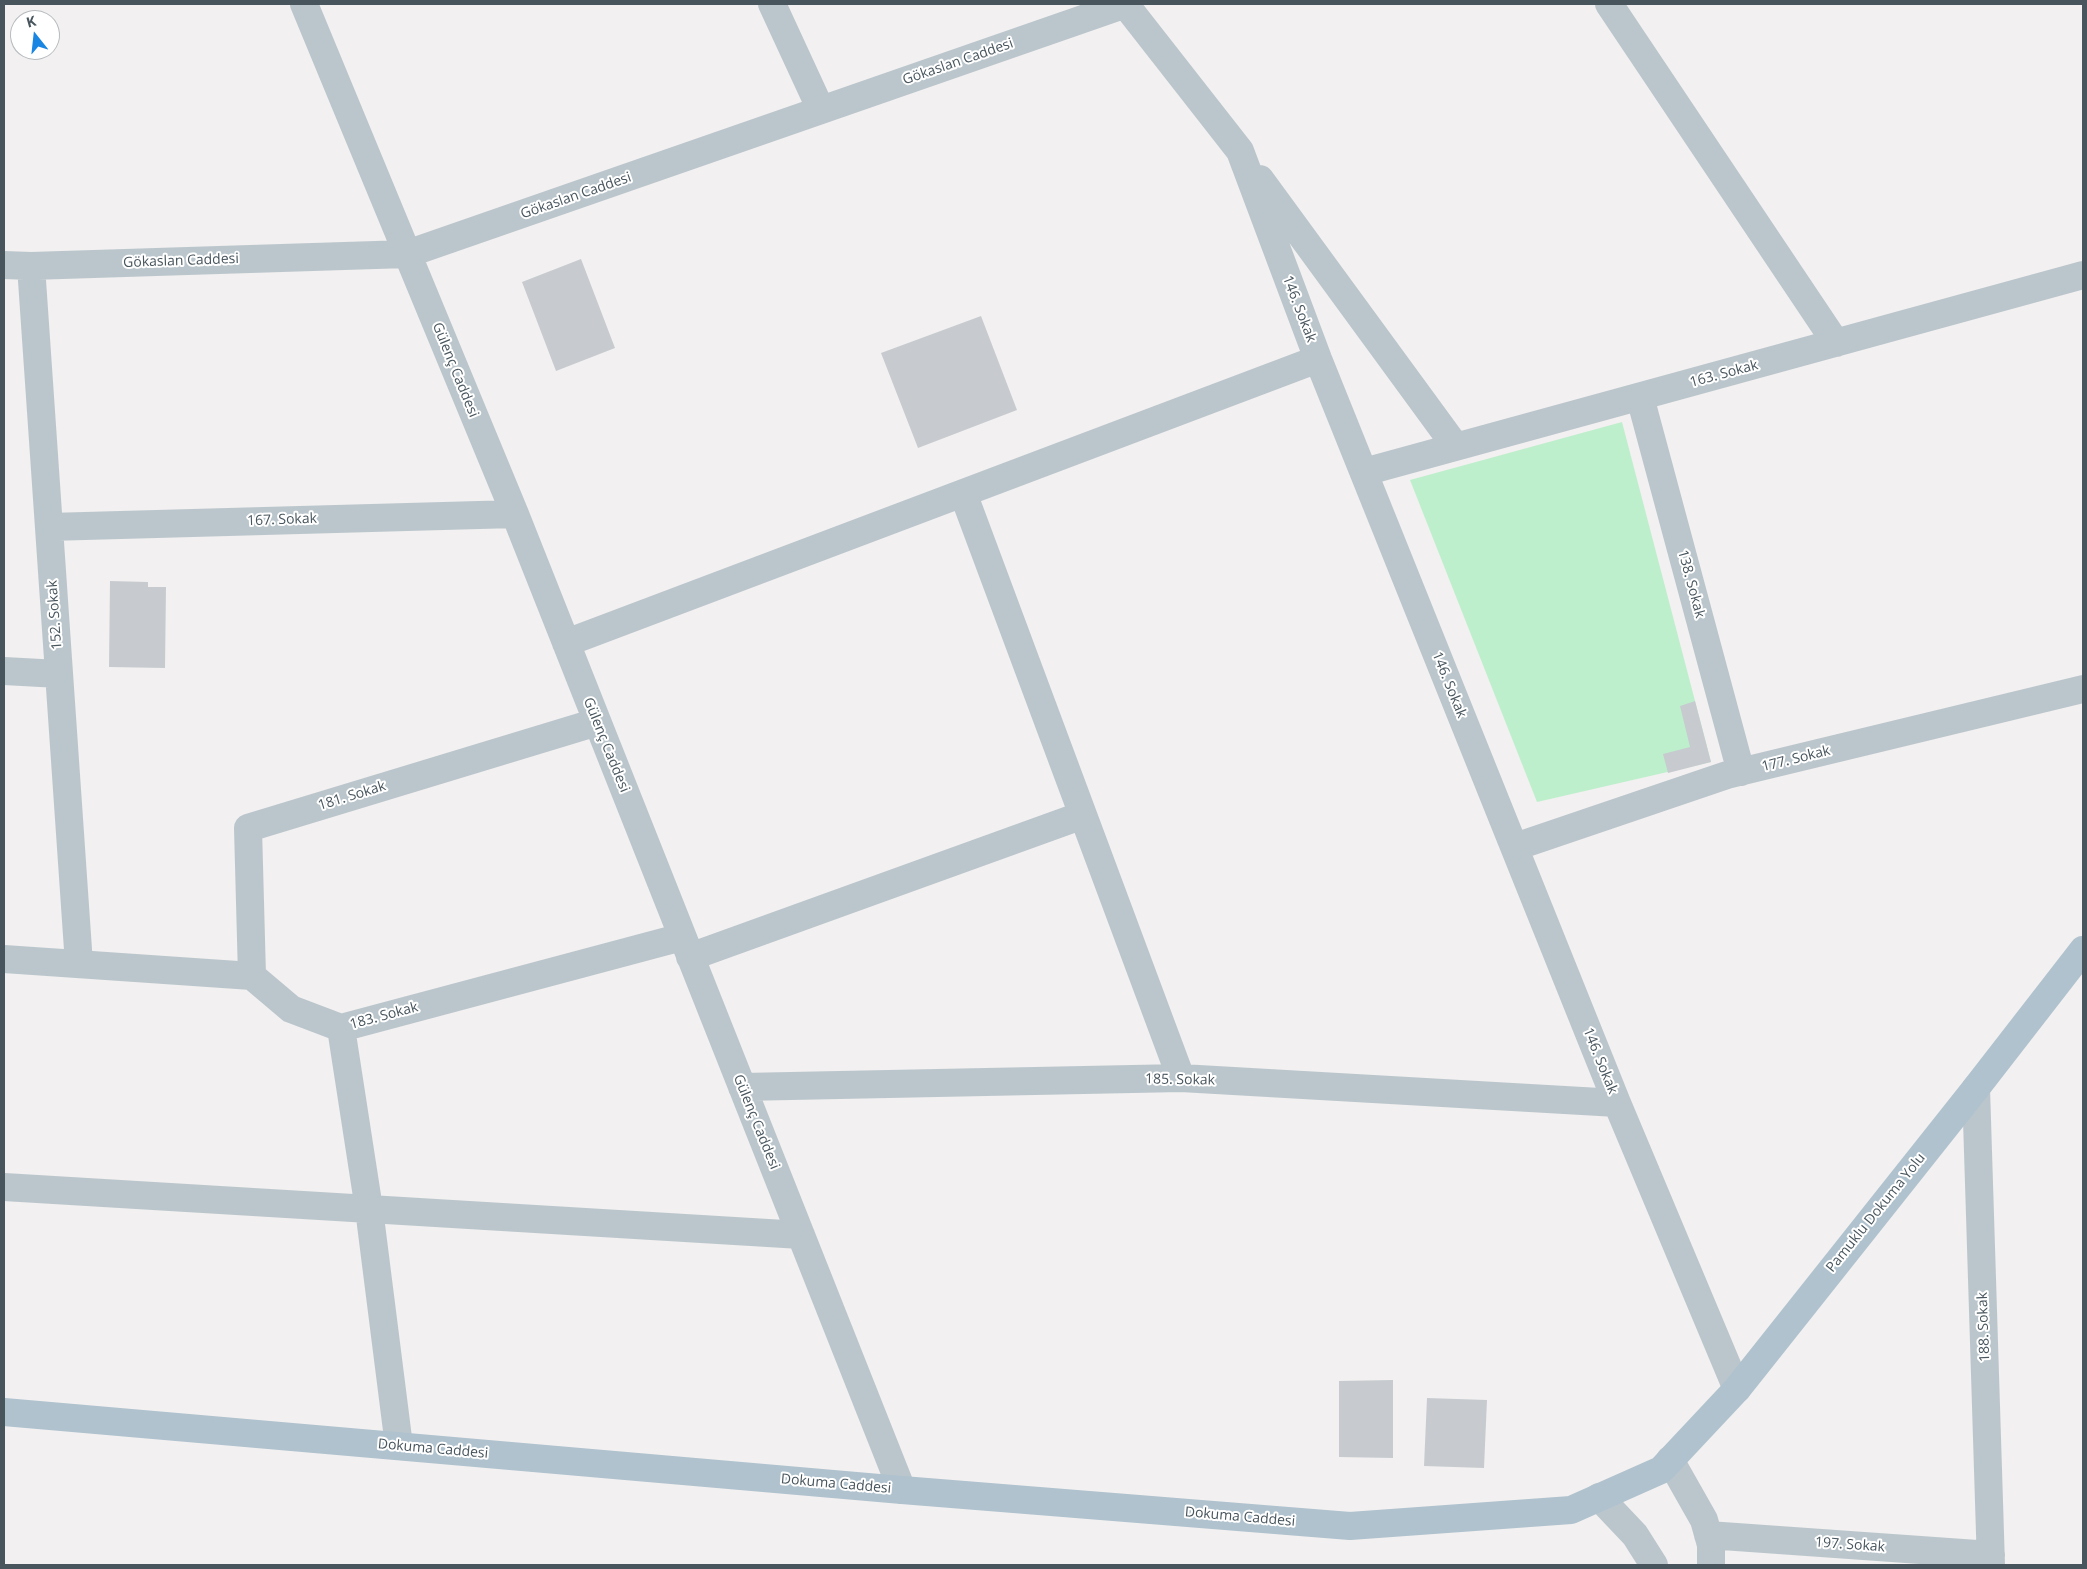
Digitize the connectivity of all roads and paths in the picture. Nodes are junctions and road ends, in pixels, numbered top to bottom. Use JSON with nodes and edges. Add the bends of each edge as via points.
{"nodes":[{"id":1,"x":304,"y":4,"type":"edge"},
{"id":2,"x":772,"y":4,"type":"edge"},
{"id":3,"x":1125,"y":4,"type":"edge"},
{"id":4,"x":1609,"y":4,"type":"edge"},
{"id":5,"x":821,"y":110,"type":"junction"},
{"id":6,"x":1240,"y":151,"type":"junction"},
{"id":7,"x":407,"y":254,"type":"junction"},
{"id":8,"x":4,"y":265,"type":"edge"},
{"id":9,"x":31,"y":266,"type":"junction"},
{"id":10,"x":2083,"y":275,"type":"edge"},
{"id":11,"x":1836,"y":343,"type":"junction"},
{"id":12,"x":1318,"y":359,"type":"junction"},
{"id":13,"x":1640,"y":397,"type":"junction"},
{"id":14,"x":1456,"y":447,"type":"junction"},
{"id":15,"x":1364,"y":472,"type":"junction"},
{"id":16,"x":963,"y":493,"type":"junction"},
{"id":17,"x":515,"y":514,"type":"junction"},
{"id":18,"x":49,"y":527,"type":"junction"},
{"id":19,"x":566,"y":643,"type":"junction"},
{"id":20,"x":4,"y":670,"type":"edge"},
{"id":21,"x":59,"y":674,"type":"junction"},
{"id":22,"x":2083,"y":689,"type":"edge"},
{"id":23,"x":597,"y":722,"type":"junction"},
{"id":24,"x":1741,"y":772,"type":"junction"},
{"id":25,"x":1083,"y":815,"type":"junction"},
{"id":26,"x":1515,"y":847,"type":"junction"},
{"id":27,"x":686,"y":947,"type":"junction"},
{"id":28,"x":2083,"y":951,"type":"edge"},
{"id":29,"x":4,"y":959,"type":"edge"},
{"id":30,"x":79,"y":964,"type":"junction"},
{"id":31,"x":252,"y":976,"type":"junction"},
{"id":32,"x":341,"y":1028,"type":"junction"},
{"id":33,"x":1181,"y":1078,"type":"junction"},
{"id":34,"x":742,"y":1087,"type":"junction"},
{"id":35,"x":1976,"y":1088,"type":"junction"},
{"id":36,"x":1617,"y":1103,"type":"junction"},
{"id":37,"x":4,"y":1187,"type":"edge"},
{"id":38,"x":369,"y":1209,"type":"junction"},
{"id":39,"x":801,"y":1235,"type":"junction"},
{"id":40,"x":1737,"y":1389,"type":"junction"},
{"id":41,"x":4,"y":1412,"type":"edge"},
{"id":42,"x":399,"y":1446,"type":"junction"},
{"id":43,"x":1666,"y":1465,"type":"junction"},
{"id":44,"x":902,"y":1490,"type":"junction"},
{"id":45,"x":1599,"y":1498,"type":"junction"},
{"id":46,"x":1708,"y":1535,"type":"junction"},
{"id":47,"x":1991,"y":1560,"type":"edge"},
{"id":48,"x":1654,"y":1565,"type":"edge"},
{"id":49,"x":1711,"y":1565,"type":"edge"}],
"edges":[{"from":1,"to":7,"type":"street","name":"Gülenç Caddesi"},
{"from":2,"to":5,"type":"street"},
{"from":3,"to":5,"type":"street","name":"Gökaslan Caddesi"},
{"from":3,"to":6,"type":"street","name":"146. Sokak"},
{"from":4,"to":11,"type":"street"},
{"from":5,"to":7,"type":"street","name":"Gökaslan Caddesi"},
{"from":6,"to":12,"type":"street","name":"146. Sokak"},
{"from":6,"to":14,"type":"street"},
{"from":7,"to":9,"type":"street","name":"Gökaslan Caddesi"},
{"from":7,"to":17,"type":"street","name":"Gülenç Caddesi"},
{"from":8,"to":9,"type":"street","name":"Gökaslan Caddesi"},
{"from":9,"to":18,"type":"street","name":"152. Sokak"},
{"from":10,"to":11,"type":"street","name":"163. Sokak"},
{"from":11,"to":13,"type":"street","name":"163. Sokak"},
{"from":12,"to":15,"type":"street","name":"146. Sokak"},
{"from":12,"to":16,"type":"street"},
{"from":13,"to":14,"type":"street","name":"163. Sokak"},
{"from":13,"to":24,"type":"street","name":"138. Sokak"},
{"from":14,"to":15,"type":"street","name":"163. Sokak"},
{"from":15,"to":26,"type":"street","name":"146. Sokak"},
{"from":16,"to":19,"type":"street"},
{"from":16,"to":25,"type":"street"},
{"from":17,"to":18,"type":"street","name":"167. Sokak"},
{"from":17,"to":19,"type":"street","name":"Gülenç Caddesi"},
{"from":18,"to":21,"type":"street","name":"152. Sokak"},
{"from":19,"to":23,"type":"street","name":"Gülenç Caddesi"},
{"from":20,"to":21,"type":"street"},
{"from":21,"to":30,"type":"street","name":"152. Sokak"},
{"from":22,"to":24,"type":"street","name":"177. Sokak"},
{"from":23,"to":27,"type":"street","name":"Gülenç Caddesi"},
{"from":23,"to":31,"type":"street","name":"181. Sokak","via":[[248,828]]},
{"from":24,"to":26,"type":"street","name":"177. Sokak"},
{"from":25,"to":27,"type":"street","name":"183. Sokak"},
{"from":25,"to":33,"type":"street"},
{"from":26,"to":36,"type":"street","name":"146. Sokak"},
{"from":27,"to":32,"type":"street","name":"183. Sokak"},
{"from":27,"to":34,"type":"street","name":"Gülenç Caddesi"},
{"from":28,"to":35,"type":"main road","name":"Pamuklu Dokuma Yolu"},
{"from":29,"to":30,"type":"street"},
{"from":30,"to":31,"type":"street"},
{"from":31,"to":32,"type":"street","name":"183. Sokak","via":[[291,1008]]},
{"from":32,"to":38,"type":"street"},
{"from":33,"to":34,"type":"street","name":"185. Sokak"},
{"from":33,"to":36,"type":"street","name":"185. Sokak"},
{"from":34,"to":39,"type":"street","name":"Gülenç Caddesi"},
{"from":35,"to":40,"type":"main road","name":"Pamuklu Dokuma Yolu"},
{"from":35,"to":47,"type":"street","name":"188. Sokak"},
{"from":36,"to":40,"type":"street","name":"146. Sokak"},
{"from":37,"to":38,"type":"street"},
{"from":38,"to":39,"type":"street"},
{"from":38,"to":42,"type":"street"},
{"from":39,"to":44,"type":"street","name":"Gülenç Caddesi"},
{"from":40,"to":43,"type":"main road","name":"Pamuklu Dokuma Yolu"},
{"from":41,"to":42,"type":"main road","name":"Dokuma Caddesi"},
{"from":42,"to":44,"type":"main road","name":"Dokuma Caddesi"},
{"from":43,"to":45,"type":"main road","name":"Dokuma Caddesi"},
{"from":43,"to":46,"type":"street","via":[[1704,1520]]},
{"from":44,"to":45,"type":"main road","name":"Dokuma Caddesi","via":[[1350,1526],[1571,1510]]},
{"from":45,"to":48,"type":"street","via":[[1635,1535]]},
{"from":46,"to":47,"type":"street","name":"197. Sokak"},
{"from":46,"to":49,"type":"street"}]}
